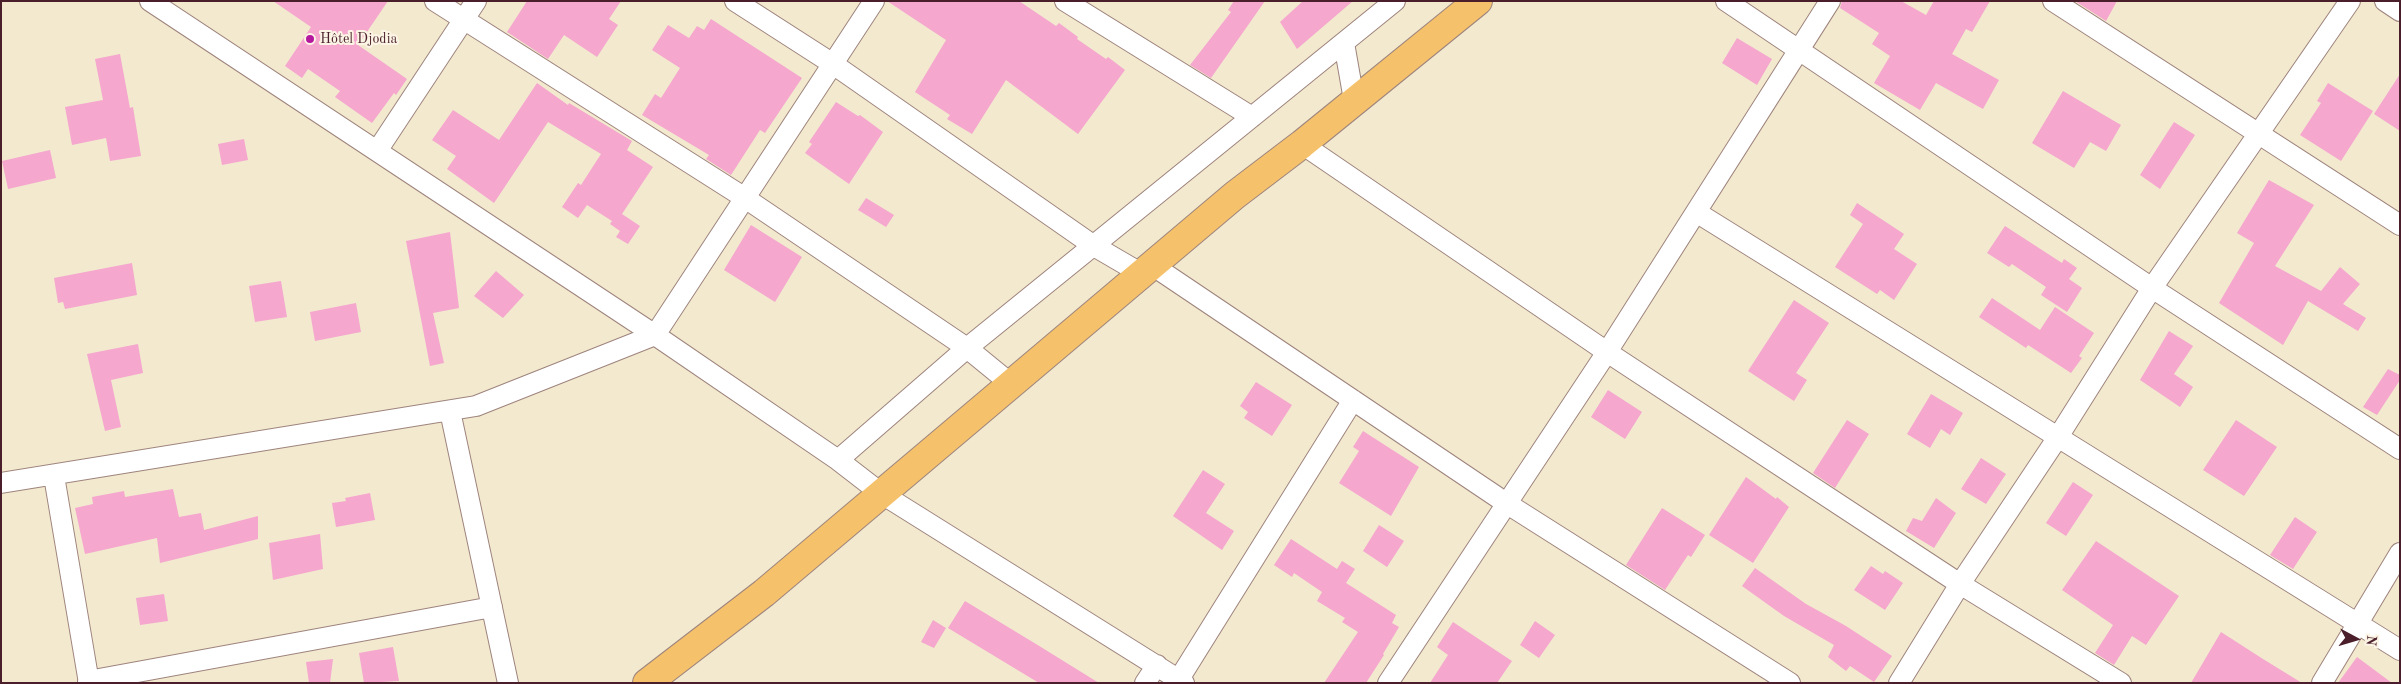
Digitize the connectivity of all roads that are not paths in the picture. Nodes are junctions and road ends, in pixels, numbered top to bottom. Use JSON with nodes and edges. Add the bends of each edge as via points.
{"nodes":[{"id":1,"x":150,"y":1,"type":"edge"},
{"id":2,"x":435,"y":1,"type":"edge"},
{"id":3,"x":476,"y":1,"type":"edge"},
{"id":4,"x":736,"y":1,"type":"edge"},
{"id":5,"x":874,"y":1,"type":"edge"},
{"id":6,"x":1065,"y":1,"type":"edge"},
{"id":7,"x":1394,"y":1,"type":"edge"},
{"id":8,"x":1478,"y":1,"type":"edge"},
{"id":9,"x":1726,"y":1,"type":"edge"},
{"id":10,"x":1830,"y":1,"type":"edge"},
{"id":11,"x":2053,"y":1,"type":"edge"},
{"id":12,"x":2350,"y":1,"type":"edge"},
{"id":13,"x":2384,"y":1,"type":"edge"},
{"id":14,"x":2400,"y":11,"type":"edge"},
{"id":15,"x":464,"y":20,"type":"junction"},
{"id":16,"x":1344,"y":43,"type":"junction"},
{"id":17,"x":1799,"y":49,"type":"junction"},
{"id":18,"x":832,"y":64,"type":"junction"},
{"id":19,"x":1354,"y":100,"type":"junction"},
{"id":20,"x":1252,"y":117,"type":"junction"},
{"id":21,"x":2258,"y":134,"type":"junction"},
{"id":22,"x":1302,"y":144,"type":"junction"},
{"id":23,"x":377,"y":151,"type":"junction"},
{"id":24,"x":745,"y":198,"type":"junction"},
{"id":25,"x":1696,"y":212,"type":"junction"},
{"id":26,"x":2400,"y":226,"type":"edge"},
{"id":27,"x":1094,"y":246,"type":"junction"},
{"id":28,"x":1147,"y":270,"type":"junction"},
{"id":29,"x":2152,"y":288,"type":"junction"},
{"id":30,"x":655,"y":334,"type":"junction"},
{"id":31,"x":967,"y":348,"type":"junction"},
{"id":32,"x":1607,"y":352,"type":"junction"},
{"id":33,"x":1011,"y":384,"type":"junction"},
{"id":34,"x":1353,"y":400,"type":"junction"},
{"id":35,"x":450,"y":410,"type":"junction"},
{"id":36,"x":2058,"y":437,"type":"junction"},
{"id":37,"x":2400,"y":449,"type":"edge"},
{"id":38,"x":838,"y":460,"type":"junction"},
{"id":39,"x":54,"y":476,"type":"junction"},
{"id":40,"x":1,"y":483,"type":"edge"},
{"id":41,"x":882,"y":494,"type":"junction"},
{"id":42,"x":1506,"y":503,"type":"junction"},
{"id":43,"x":2400,"y":553,"type":"edge"},
{"id":44,"x":1960,"y":584,"type":"junction"},
{"id":45,"x":492,"y":607,"type":"junction"},
{"id":46,"x":2358,"y":625,"type":"junction"},
{"id":47,"x":2400,"y":650,"type":"edge"},
{"id":48,"x":1157,"y":665,"type":"junction"},
{"id":49,"x":1181,"y":681,"type":"edge"},
{"id":50,"x":89,"y":682,"type":"edge"},
{"id":51,"x":508,"y":683,"type":"edge"},
{"id":52,"x":647,"y":683,"type":"edge"},
{"id":53,"x":1145,"y":683,"type":"edge"},
{"id":54,"x":1388,"y":683,"type":"edge"},
{"id":55,"x":1790,"y":683,"type":"edge"},
{"id":56,"x":1899,"y":683,"type":"edge"},
{"id":57,"x":2121,"y":683,"type":"edge"},
{"id":58,"x":2322,"y":683,"type":"edge"}],
"edges":[{"from":1,"to":23,"type":"street"},
{"from":2,"to":15,"type":"street"},
{"from":3,"to":15,"type":"street"},
{"from":4,"to":18,"type":"street"},
{"from":5,"to":18,"type":"street"},
{"from":6,"to":20,"type":"street"},
{"from":7,"to":16,"type":"street"},
{"from":8,"to":19,"type":"main road"},
{"from":9,"to":17,"type":"street"},
{"from":10,"to":17,"type":"street"},
{"from":11,"to":21,"type":"street"},
{"from":12,"to":21,"type":"street"},
{"from":13,"to":14,"type":"street"},
{"from":15,"to":23,"type":"street"},
{"from":15,"to":24,"type":"street"},
{"from":16,"to":19,"type":"street"},
{"from":16,"to":20,"type":"street"},
{"from":17,"to":25,"type":"street"},
{"from":17,"to":29,"type":"street"},
{"from":18,"to":24,"type":"street"},
{"from":18,"to":27,"type":"street"},
{"from":19,"to":22,"type":"main road"},
{"from":20,"to":27,"type":"street"},
{"from":21,"to":26,"type":"street"},
{"from":21,"to":29,"type":"street"},
{"from":22,"to":28,"type":"main road","via":[[1235,195]]},
{"from":22,"to":32,"type":"street"},
{"from":23,"to":30,"type":"street"},
{"from":24,"to":30,"type":"street"},
{"from":24,"to":31,"type":"street"},
{"from":25,"to":32,"type":"street"},
{"from":25,"to":36,"type":"street"},
{"from":27,"to":28,"type":"street"},
{"from":27,"to":31,"type":"street"},
{"from":28,"to":33,"type":"main road"},
{"from":28,"to":34,"type":"street"},
{"from":29,"to":36,"type":"street"},
{"from":29,"to":37,"type":"street"},
{"from":30,"to":35,"type":"street","via":[[476,406]]},
{"from":30,"to":38,"type":"street"},
{"from":31,"to":33,"type":"street"},
{"from":31,"to":38,"type":"street"},
{"from":32,"to":42,"type":"street"},
{"from":32,"to":44,"type":"street"},
{"from":33,"to":41,"type":"main road"},
{"from":34,"to":42,"type":"street"},
{"from":34,"to":49,"type":"street"},
{"from":35,"to":39,"type":"street"},
{"from":35,"to":45,"type":"street"},
{"from":36,"to":44,"type":"street"},
{"from":36,"to":46,"type":"street"},
{"from":38,"to":41,"type":"street"},
{"from":39,"to":40,"type":"street"},
{"from":39,"to":50,"type":"street"},
{"from":41,"to":48,"type":"street"},
{"from":41,"to":52,"type":"main road","via":[[764,593]]},
{"from":42,"to":54,"type":"street"},
{"from":42,"to":55,"type":"street"},
{"from":43,"to":46,"type":"street"},
{"from":44,"to":56,"type":"street"},
{"from":44,"to":57,"type":"street"},
{"from":45,"to":50,"type":"street"},
{"from":45,"to":51,"type":"street"},
{"from":46,"to":47,"type":"street"},
{"from":46,"to":58,"type":"street"},
{"from":48,"to":49,"type":"street"},
{"from":48,"to":53,"type":"street"}]}
